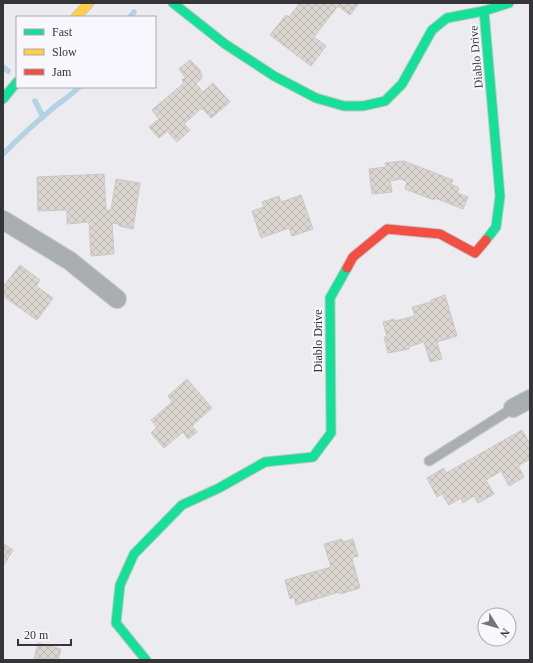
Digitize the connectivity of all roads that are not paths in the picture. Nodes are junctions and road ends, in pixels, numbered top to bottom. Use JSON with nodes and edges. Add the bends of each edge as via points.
{"nodes":[{"id":1,"x":89,"y":3,"type":"edge"},
{"id":2,"x":173,"y":3,"type":"edge"},
{"id":3,"x":509,"y":3,"type":"edge"},
{"id":4,"x":484,"y":11,"type":"junction"},
{"id":5,"x":77,"y":16,"type":"edge"},
{"id":6,"x":16,"y":83,"type":"edge"},
{"id":7,"x":3,"y":98,"type":"edge"},
{"id":8,"x":4,"y":221,"type":"edge"},
{"id":9,"x":117,"y":299,"type":"dead end"},
{"id":10,"x":530,"y":399,"type":"edge"},
{"id":11,"x":513,"y":408,"type":"joint"},
{"id":12,"x":429,"y":461,"type":"dead end"},
{"id":13,"x":146,"y":660,"type":"edge"}],
"edges":[{"from":1,"to":5,"type":"street"},
{"from":2,"to":4,"type":"street","via":[[225,44],[274,76],[316,98],[344,106],[364,106],[384,101],[402,84],[432,30],[448,18]]},
{"from":3,"to":4,"type":"street"},
{"from":4,"to":13,"type":"street","name":"Diablo Drive","via":[[500,196],[496,227],[476,253],[440,234],[387,229],[353,257],[330,298],[331,433],[313,457],[265,462],[182,505],[134,554],[120,585],[116,623]]},
{"from":6,"to":7,"type":"street"},
{"from":8,"to":9,"type":"street","via":[[70,261]]},
{"from":10,"to":11,"type":"street"},
{"from":11,"to":12,"type":"lane"}]}
